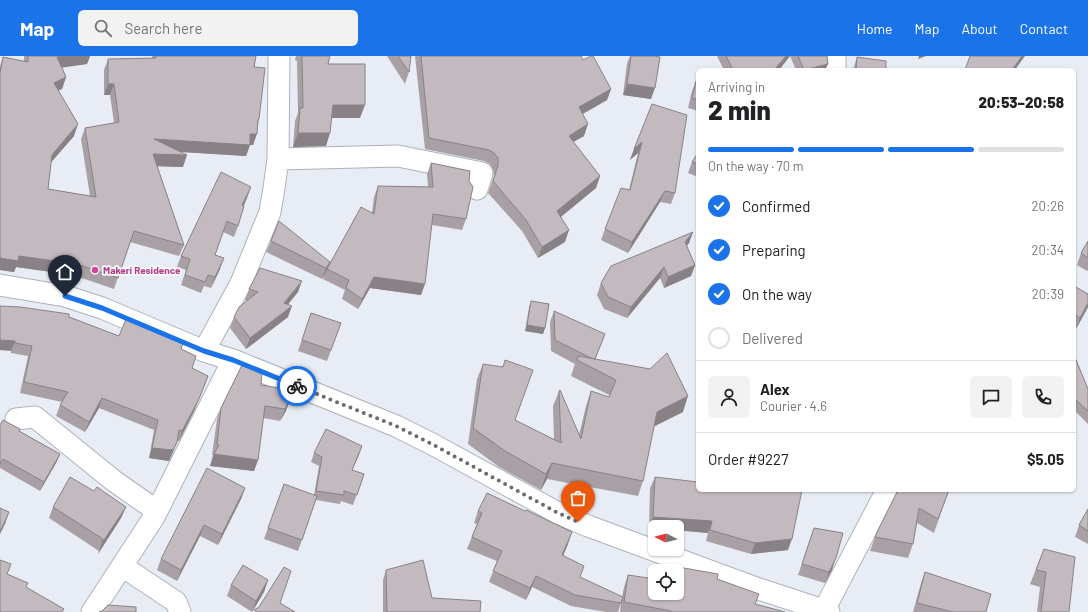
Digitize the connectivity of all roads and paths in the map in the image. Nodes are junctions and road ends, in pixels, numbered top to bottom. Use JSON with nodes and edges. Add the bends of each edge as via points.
{"nodes":[{"id":1,"x":279,"y":56,"type":"edge"},
{"id":2,"x":835,"y":56,"type":"edge"},
{"id":3,"x":835,"y":68,"type":"edge"},
{"id":4,"x":278,"y":160,"type":"junction"},
{"id":5,"x":477,"y":189,"type":"dead end"},
{"id":6,"x":0,"y":285,"type":"edge"},
{"id":7,"x":204,"y":351,"type":"junction"},
{"id":8,"x":233,"y":360,"type":"junction"},
{"id":9,"x":16,"y":419,"type":"dead end"},
{"id":10,"x":886,"y":492,"type":"edge"},
{"id":11,"x":157,"y":511,"type":"junction"},
{"id":12,"x":122,"y":566,"type":"junction"},
{"id":13,"x":827,"y":611,"type":"edge"},
{"id":14,"x":92,"y":612,"type":"edge"},
{"id":15,"x":180,"y":612,"type":"edge"}],
"edges":[{"from":1,"to":4,"type":"street"},
{"from":2,"to":3,"type":"street"},
{"from":4,"to":5,"type":"street","via":[[398,156],[482,173]]},
{"from":4,"to":7,"type":"street","via":[[270,212],[241,283]]},
{"from":6,"to":7,"type":"street","via":[[65,296],[102,308]]},
{"from":7,"to":8,"type":"street"},
{"from":8,"to":11,"type":"street"},
{"from":8,"to":13,"type":"street","via":[[396,426],[558,513],[588,526],[759,589]]},
{"from":9,"to":11,"type":"street","via":[[35,417],[114,481]]},
{"from":10,"to":13,"type":"street"},
{"from":11,"to":12,"type":"street"},
{"from":12,"to":14,"type":"street"},
{"from":12,"to":15,"type":"street","via":[[176,602]]}]}
